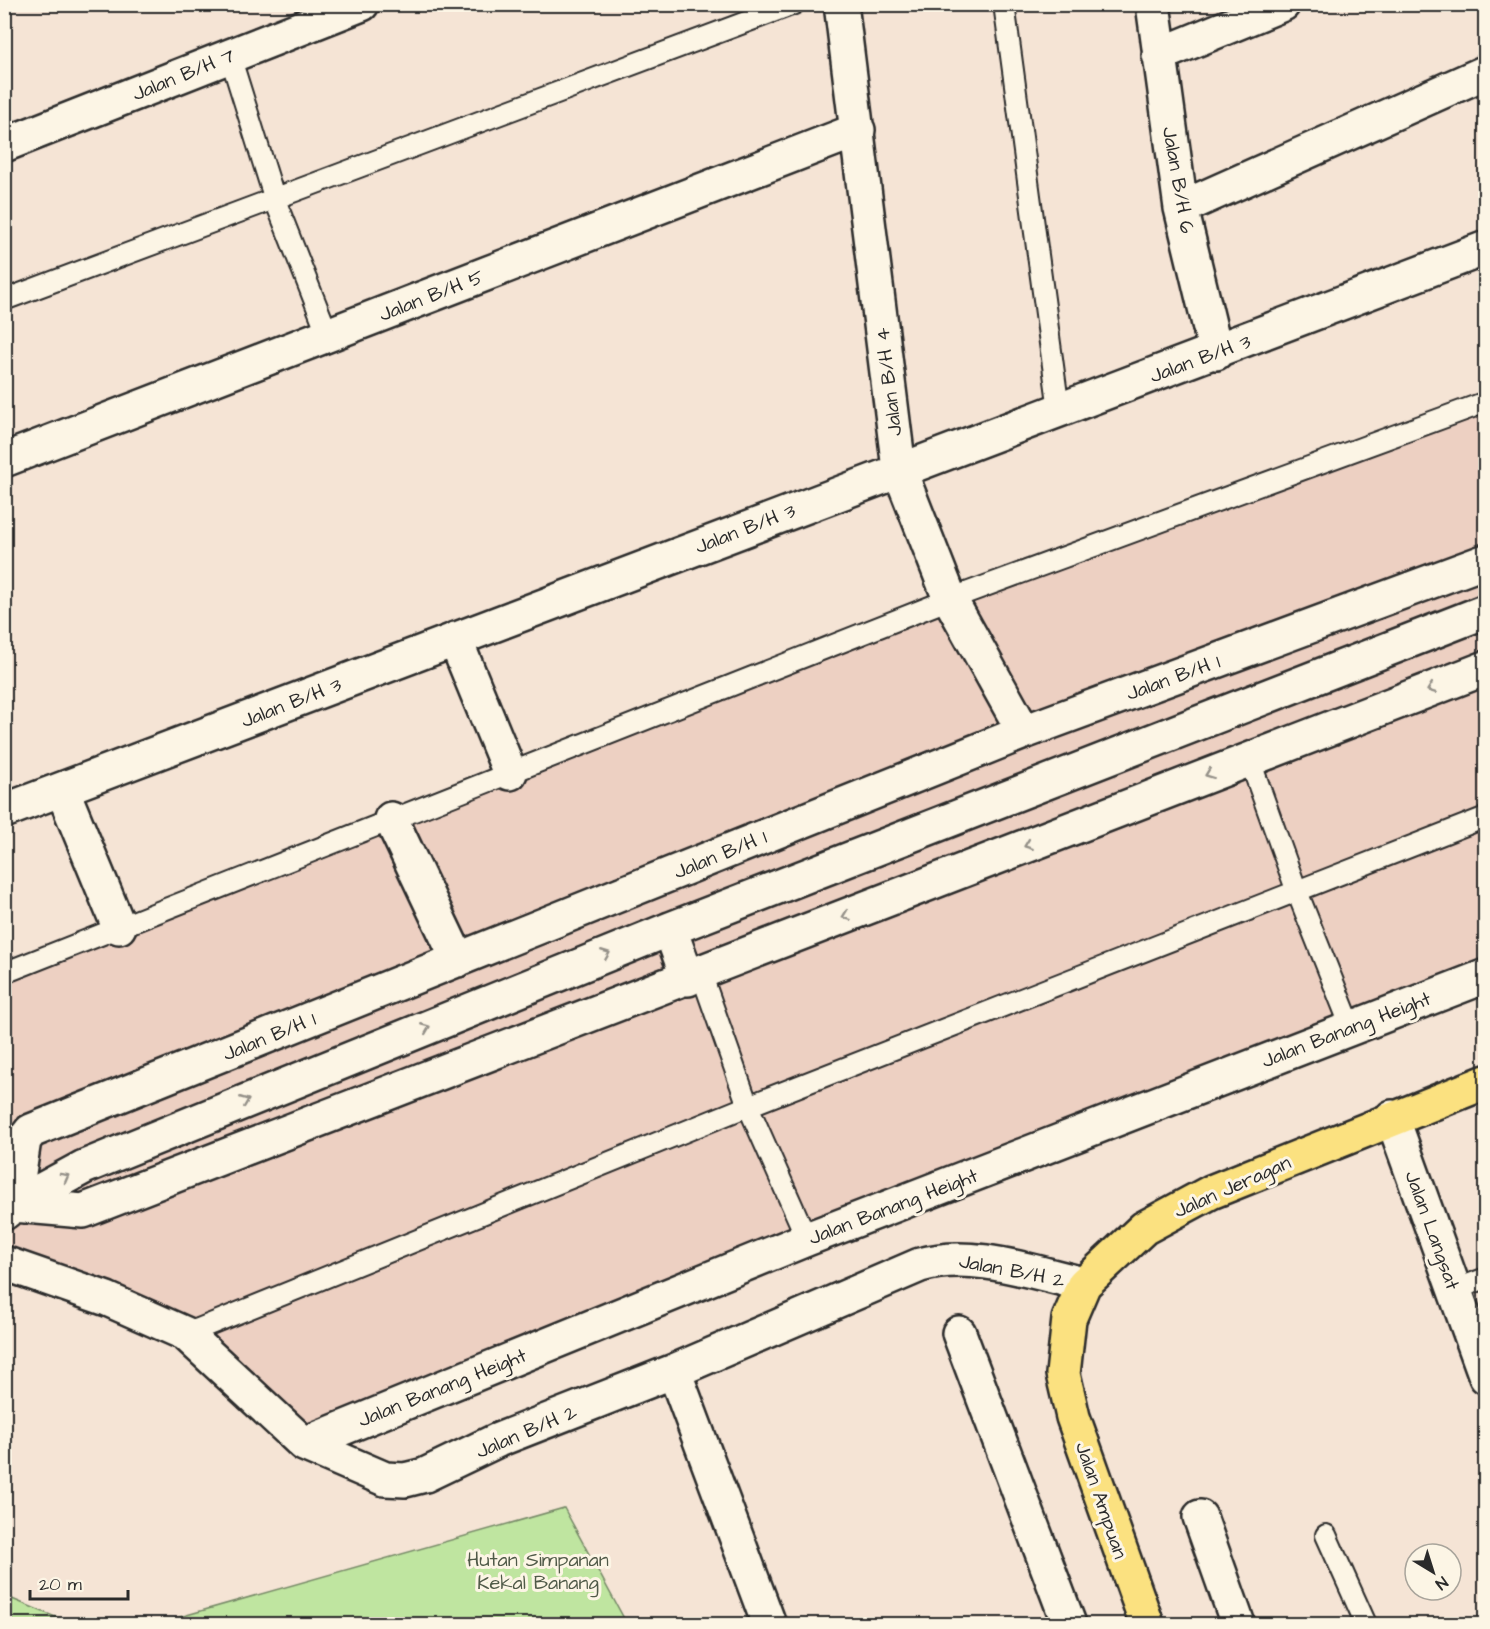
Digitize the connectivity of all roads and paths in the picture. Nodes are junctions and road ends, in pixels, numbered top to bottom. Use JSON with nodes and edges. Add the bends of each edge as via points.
{"nodes":[{"id":1,"x":362,"y":4,"type":"edge"},
{"id":2,"x":794,"y":4,"type":"edge"},
{"id":3,"x":841,"y":4,"type":"edge"},
{"id":4,"x":1005,"y":4,"type":"edge"},
{"id":5,"x":1153,"y":4,"type":"edge"},
{"id":6,"x":1283,"y":4,"type":"edge"},
{"id":7,"x":230,"y":56,"type":"junction"},
{"id":8,"x":1159,"y":56,"type":"junction"},
{"id":9,"x":1485,"y":72,"type":"edge"},
{"id":10,"x":858,"y":130,"type":"junction"},
{"id":11,"x":4,"y":146,"type":"edge"},
{"id":12,"x":275,"y":201,"type":"junction"},
{"id":13,"x":1181,"y":207,"type":"junction"},
{"id":14,"x":1485,"y":248,"type":"edge"},
{"id":15,"x":4,"y":300,"type":"edge"},
{"id":16,"x":328,"y":335,"type":"junction"},
{"id":17,"x":1216,"y":353,"type":"junction"},
{"id":18,"x":1485,"y":402,"type":"edge"},
{"id":19,"x":1059,"y":410,"type":"junction"},
{"id":20,"x":4,"y":460,"type":"edge"},
{"id":21,"x":899,"y":470,"type":"junction"},
{"id":22,"x":1485,"y":561,"type":"edge"},
{"id":23,"x":950,"y":599,"type":"junction"},
{"id":24,"x":1485,"y":611,"type":"edge"},
{"id":25,"x":455,"y":639,"type":"junction"},
{"id":26,"x":1485,"y":668,"type":"edge"},
{"id":27,"x":1024,"y":732,"type":"junction"},
{"id":28,"x":1249,"y":758,"type":"junction"},
{"id":29,"x":510,"y":773,"type":"junction"},
{"id":30,"x":62,"y":789,"type":"junction"},
{"id":31,"x":4,"y":811,"type":"edge"},
{"id":32,"x":1485,"y":817,"type":"edge"},
{"id":33,"x":391,"y":819,"type":"junction"},
{"id":34,"x":1296,"y":889,"type":"junction"},
{"id":35,"x":119,"y":927,"type":"junction"},
{"id":36,"x":670,"y":929,"type":"junction"},
{"id":37,"x":458,"y":960,"type":"junction"},
{"id":38,"x":4,"y":973,"type":"edge"},
{"id":39,"x":694,"y":976,"type":"junction"},
{"id":40,"x":1485,"y":976,"type":"edge"},
{"id":41,"x":1352,"y":1027,"type":"junction"},
{"id":42,"x":1485,"y":1082,"type":"edge"},
{"id":43,"x":748,"y":1106,"type":"junction"},
{"id":44,"x":1392,"y":1117,"type":"junction"},
{"id":45,"x":9,"y":1209,"type":"edge"},
{"id":46,"x":807,"y":1239,"type":"junction"},
{"id":47,"x":4,"y":1263,"type":"edge"},
{"id":48,"x":1485,"y":1278,"type":"edge"},
{"id":49,"x":1084,"y":1284,"type":"junction"},
{"id":50,"x":1454,"y":1290,"type":"junction"},
{"id":51,"x":959,"y":1333,"type":"dead end"},
{"id":52,"x":186,"y":1334,"type":"junction"},
{"id":53,"x":674,"y":1371,"type":"junction"},
{"id":54,"x":1063,"y":1374,"type":"joint"},
{"id":55,"x":1485,"y":1377,"type":"edge"},
{"id":56,"x":304,"y":1444,"type":"junction"},
{"id":57,"x":1200,"y":1517,"type":"dead end"},
{"id":58,"x":1326,"y":1535,"type":"dead end"},
{"id":59,"x":769,"y":1624,"type":"edge"},
{"id":60,"x":1069,"y":1624,"type":"edge"},
{"id":61,"x":1147,"y":1624,"type":"edge"},
{"id":62,"x":1238,"y":1624,"type":"edge"},
{"id":63,"x":1366,"y":1624,"type":"edge"}],
"edges":[{"from":1,"to":7,"type":"street","name":"Jalan B/H 7"},
{"from":2,"to":12,"type":"lane"},
{"from":3,"to":10,"type":"street","name":"Jalan B/H 4"},
{"from":4,"to":19,"type":"lane"},
{"from":5,"to":8,"type":"street","name":"Jalan B/H 6"},
{"from":6,"to":8,"type":"street"},
{"from":7,"to":11,"type":"street","name":"Jalan B/H 7"},
{"from":7,"to":12,"type":"lane"},
{"from":8,"to":13,"type":"street","name":"Jalan B/H 6"},
{"from":9,"to":13,"type":"street"},
{"from":10,"to":16,"type":"street","name":"Jalan B/H 5"},
{"from":10,"to":21,"type":"street","name":"Jalan B/H 4"},
{"from":12,"to":15,"type":"lane"},
{"from":12,"to":16,"type":"lane"},
{"from":13,"to":17,"type":"street","name":"Jalan B/H 6"},
{"from":14,"to":17,"type":"street","name":"Jalan B/H 3"},
{"from":16,"to":20,"type":"street","name":"Jalan B/H 5"},
{"from":17,"to":19,"type":"street","name":"Jalan B/H 3"},
{"from":18,"to":23,"type":"lane"},
{"from":19,"to":21,"type":"street","name":"Jalan B/H 3"},
{"from":21,"to":23,"type":"street","name":"Jalan B/H 4"},
{"from":21,"to":25,"type":"street","name":"Jalan B/H 3"},
{"from":22,"to":27,"type":"street","name":"Jalan B/H 1"},
{"from":23,"to":27,"type":"street","name":"Jalan B/H 4"},
{"from":23,"to":29,"type":"lane"},
{"from":24,"to":36,"type":"street"},
{"from":25,"to":29,"type":"street"},
{"from":25,"to":30,"type":"street","name":"Jalan B/H 3"},
{"from":26,"to":28,"type":"street","one_way":true},
{"from":27,"to":37,"type":"street","name":"Jalan B/H 1"},
{"from":28,"to":34,"type":"lane"},
{"from":28,"to":39,"type":"street","one_way":true},
{"from":29,"to":33,"type":"lane"},
{"from":30,"to":31,"type":"street","name":"Jalan B/H 3"},
{"from":30,"to":35,"type":"street"},
{"from":32,"to":34,"type":"lane"},
{"from":33,"to":35,"type":"lane"},
{"from":33,"to":37,"type":"street"},
{"from":34,"to":41,"type":"lane"},
{"from":34,"to":43,"type":"lane"},
{"from":35,"to":38,"type":"lane"},
{"from":36,"to":39,"type":"street"},
{"from":45,"to":36,"type":"street","one_way":true,"via":[[84,1167]]},
{"from":37,"to":45,"type":"street","name":"Jalan B/H 1","via":[[31,1131],[24,1140]]},
{"from":39,"to":43,"type":"lane"},
{"from":39,"to":45,"type":"street","via":[[83,1211]]},
{"from":40,"to":41,"type":"street","name":"Jalan Banang Height"},
{"from":41,"to":46,"type":"street","name":"Jalan Banang Height"},
{"from":42,"to":44,"type":"main road","name":"Jalan Jeragan"},
{"from":43,"to":46,"type":"lane"},
{"from":43,"to":52,"type":"lane"},
{"from":44,"to":49,"type":"main road","name":"Jalan Jeragan","via":[[1211,1192],[1144,1228]]},
{"from":44,"to":50,"type":"street","name":"Jalan Langsat"},
{"from":46,"to":56,"type":"street","name":"Jalan Banang Height"},
{"from":47,"to":52,"type":"street","name":"Jalan B/H 2","via":[[107,1299]]},
{"from":48,"to":50,"type":"lane"},
{"from":49,"to":53,"type":"street","name":"Jalan B/H 2","via":[[976,1260],[944,1258]]},
{"from":49,"to":54,"type":"main road","name":"Jalan Jeragan","via":[[1069,1318]]},
{"from":50,"to":55,"type":"street","name":"Jalan Langsat"},
{"from":51,"to":60,"type":"street"},
{"from":52,"to":56,"type":"street","name":"Jalan B/H 2"},
{"from":53,"to":56,"type":"street","name":"Jalan B/H 2","via":[[405,1480],[385,1479]]},
{"from":53,"to":59,"type":"street"},
{"from":54,"to":61,"type":"main road","name":"Jalan Ampuan","via":[[1073,1417]]},
{"from":57,"to":62,"type":"street"},
{"from":58,"to":63,"type":"lane"}]}
